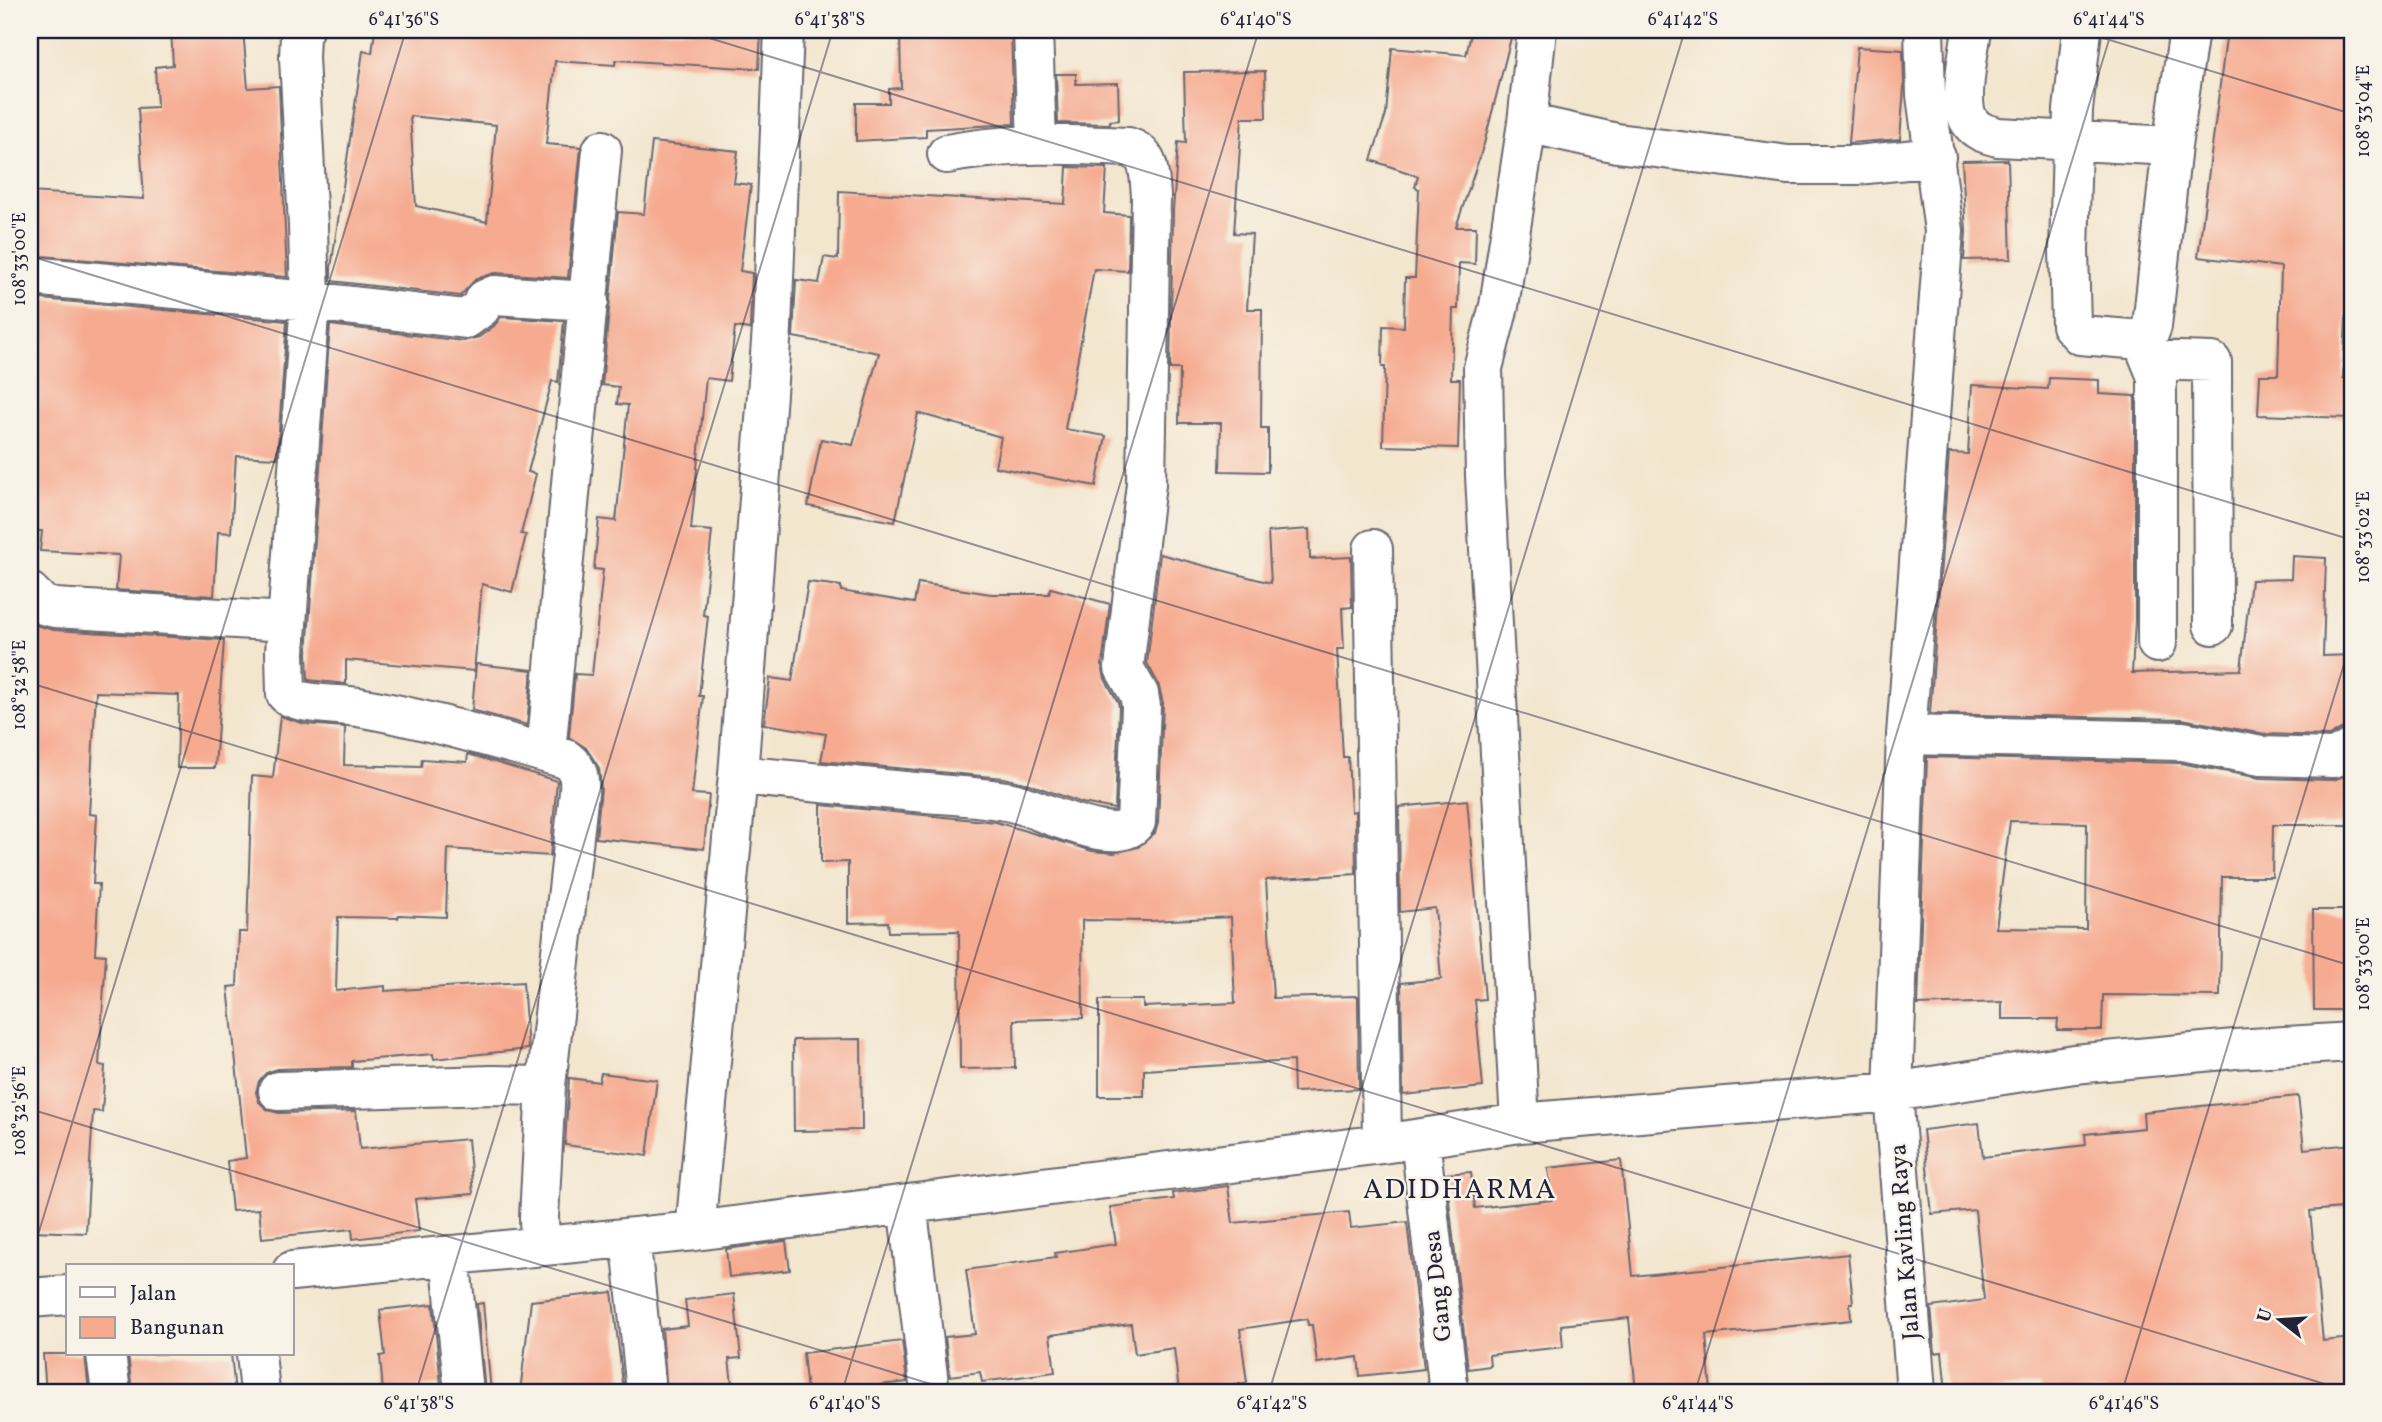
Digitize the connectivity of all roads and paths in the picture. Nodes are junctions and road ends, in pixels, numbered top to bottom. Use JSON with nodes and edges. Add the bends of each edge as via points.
{"nodes":[{"id":1,"x":303,"y":30,"type":"edge"},
{"id":2,"x":784,"y":30,"type":"edge"},
{"id":3,"x":1033,"y":30,"type":"edge"},
{"id":4,"x":1537,"y":30,"type":"edge"},
{"id":5,"x":1924,"y":30,"type":"edge"},
{"id":6,"x":1972,"y":30,"type":"edge"},
{"id":7,"x":2082,"y":30,"type":"edge"},
{"id":8,"x":2189,"y":30,"type":"edge"},
{"id":9,"x":1527,"y":123,"type":"junction"},
{"id":10,"x":2074,"y":140,"type":"junction"},
{"id":11,"x":1037,"y":144,"type":"junction"},
{"id":12,"x":2172,"y":146,"type":"junction"},
{"id":13,"x":602,"y":150,"type":"dead end"},
{"id":14,"x":947,"y":155,"type":"dead end"},
{"id":15,"x":1936,"y":157,"type":"junction"},
{"id":16,"x":30,"y":276,"type":"edge"},
{"id":17,"x":310,"y":301,"type":"junction"},
{"id":18,"x":589,"y":301,"type":"junction"},
{"id":19,"x":2146,"y":350,"type":"junction"},
{"id":20,"x":1373,"y":549,"type":"dead end"},
{"id":21,"x":30,"y":592,"type":"edge"},
{"id":22,"x":287,"y":622,"type":"junction"},
{"id":23,"x":2213,"y":625,"type":"dead end"},
{"id":24,"x":2157,"y":642,"type":"dead end"},
{"id":25,"x":1906,"y":735,"type":"junction"},
{"id":26,"x":2352,"y":748,"type":"edge"},
{"id":27,"x":546,"y":753,"type":"junction"},
{"id":28,"x":738,"y":775,"type":"junction"},
{"id":29,"x":2352,"y":1042,"type":"edge"},
{"id":30,"x":546,"y":1086,"type":"junction"},
{"id":31,"x":278,"y":1091,"type":"dead end"},
{"id":32,"x":1893,"y":1092,"type":"junction"},
{"id":33,"x":1520,"y":1123,"type":"junction"},
{"id":34,"x":1420,"y":1139,"type":"junction"},
{"id":35,"x":1382,"y":1144,"type":"junction"},
{"id":36,"x":908,"y":1204,"type":"junction"},
{"id":37,"x":695,"y":1231,"type":"junction"},
{"id":38,"x":628,"y":1238,"type":"junction"},
{"id":39,"x":540,"y":1246,"type":"junction"},
{"id":40,"x":450,"y":1255,"type":"junction"},
{"id":41,"x":294,"y":1271,"type":"edge"},
{"id":42,"x":66,"y":1295,"type":"edge"},
{"id":43,"x":30,"y":1298,"type":"edge"},
{"id":44,"x":106,"y":1356,"type":"edge"},
{"id":45,"x":256,"y":1356,"type":"edge"},
{"id":46,"x":111,"y":1392,"type":"edge"},
{"id":47,"x":260,"y":1392,"type":"edge"},
{"id":48,"x":464,"y":1392,"type":"edge"},
{"id":49,"x":646,"y":1392,"type":"edge"},
{"id":50,"x":930,"y":1392,"type":"edge"},
{"id":51,"x":1449,"y":1392,"type":"edge"},
{"id":52,"x":1916,"y":1392,"type":"edge"}],
"edges":[{"from":1,"to":17,"type":"street","via":[[299,58]]},
{"from":2,"to":28,"type":"street","via":[[772,328]]},
{"from":3,"to":11,"type":"street"},
{"from":4,"to":9,"type":"street"},
{"from":5,"to":15,"type":"street","name":"Jalan Kavling Raya","via":[[1926,95]]},
{"from":6,"to":10,"type":"street","via":[[1964,100],[1968,121],[1980,132],[1998,137]]},
{"from":7,"to":10,"type":"street"},
{"from":8,"to":12,"type":"street"},
{"from":9,"to":15,"type":"street","via":[[1617,143],[1788,165],[1857,165]]},
{"from":9,"to":33,"type":"street","via":[[1499,306],[1483,368]]},
{"from":10,"to":12,"type":"street"},
{"from":10,"to":19,"type":"street","via":[[2071,325],[2080,335]]},
{"from":11,"to":14,"type":"street"},
{"from":11,"to":28,"type":"street","via":[[1128,147],[1145,157],[1148,167],[1146,484],[1124,668],[1141,706],[1136,822],[1124,831],[1087,828],[1012,802]]},
{"from":12,"to":19,"type":"street"},
{"from":13,"to":18,"type":"street"},
{"from":15,"to":25,"type":"street","name":"Jalan Kavling Raya","via":[[1944,231]]},
{"from":16,"to":17,"type":"street"},
{"from":17,"to":18,"type":"street","via":[[467,319],[494,295]]},
{"from":17,"to":22,"type":"street"},
{"from":18,"to":27,"type":"street"},
{"from":19,"to":23,"type":"street","via":[[2212,362]]},
{"from":19,"to":24,"type":"street","via":[[2157,377]]},
{"from":20,"to":35,"type":"street"},
{"from":21,"to":22,"type":"street","via":[[43,605],[55,608]]},
{"from":22,"to":27,"type":"street","via":[[285,688],[291,699],[399,714]]},
{"from":25,"to":26,"type":"street","via":[[2182,741],[2251,755],[2322,758],[2340,756]]},
{"from":25,"to":32,"type":"street","name":"Jalan Kavling Raya"},
{"from":27,"to":30,"type":"street","via":[[576,766],[580,777]]},
{"from":28,"to":37,"type":"street"},
{"from":29,"to":32,"type":"street","via":[[2074,1065]]},
{"from":30,"to":31,"type":"street"},
{"from":30,"to":39,"type":"street"},
{"from":32,"to":33,"type":"street"},
{"from":32,"to":52,"type":"street","name":"Jalan Kavling Raya"},
{"from":33,"to":34,"type":"street"},
{"from":34,"to":35,"type":"street"},
{"from":34,"to":51,"type":"street","name":"Gang Desa"},
{"from":35,"to":36,"type":"street"},
{"from":36,"to":37,"type":"street"},
{"from":36,"to":50,"type":"street"},
{"from":37,"to":38,"type":"street"},
{"from":38,"to":39,"type":"street"},
{"from":38,"to":49,"type":"street"},
{"from":39,"to":40,"type":"street"},
{"from":40,"to":41,"type":"street"},
{"from":40,"to":48,"type":"street"},
{"from":42,"to":43,"type":"street"},
{"from":44,"to":46,"type":"street"},
{"from":45,"to":47,"type":"street"}]}
